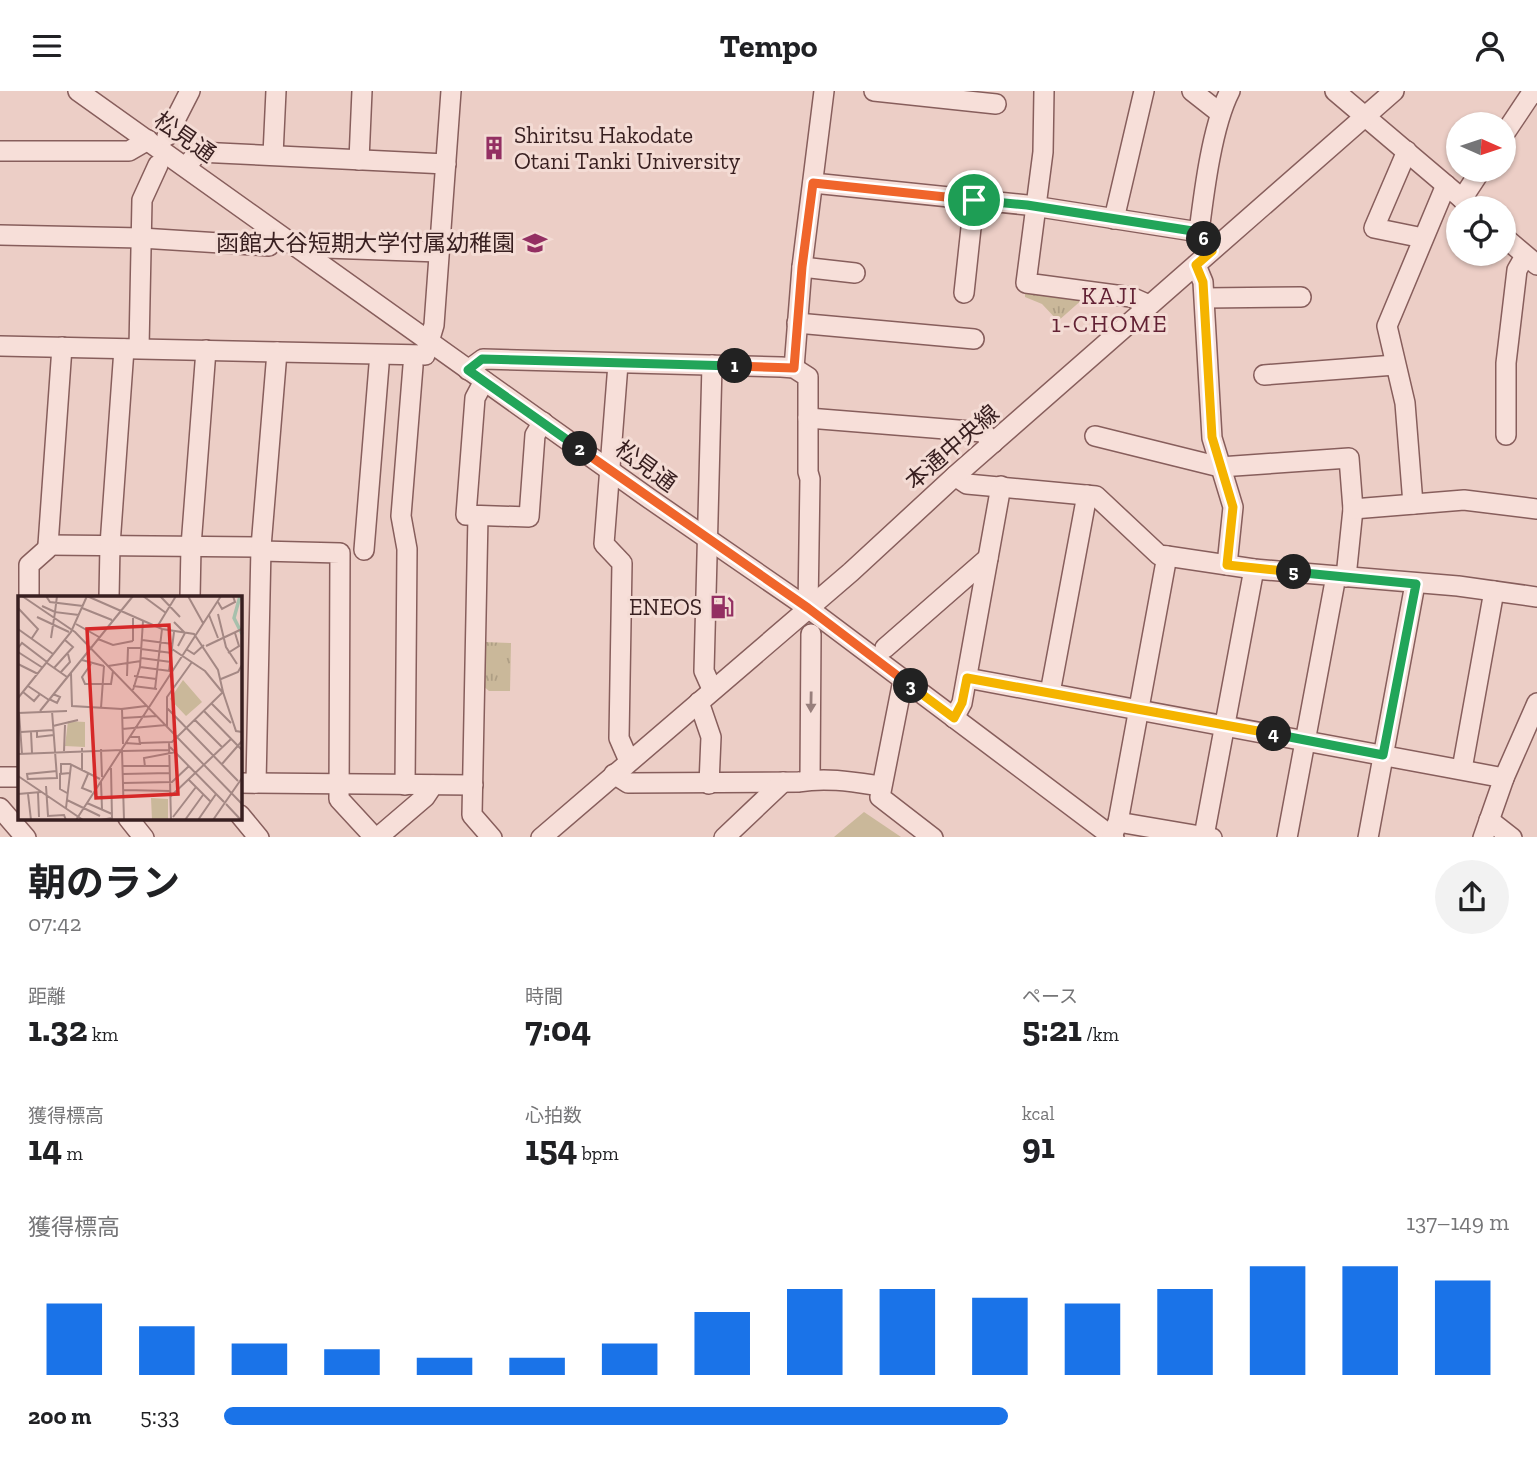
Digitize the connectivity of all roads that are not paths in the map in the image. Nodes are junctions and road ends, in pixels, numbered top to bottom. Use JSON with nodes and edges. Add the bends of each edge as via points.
{"nodes":[{"id":1,"x":78,"y":91,"type":"edge"},
{"id":2,"x":190,"y":91,"type":"edge"},
{"id":3,"x":276,"y":91,"type":"edge"},
{"id":4,"x":362,"y":91,"type":"edge"},
{"id":5,"x":451,"y":91,"type":"edge"},
{"id":6,"x":824,"y":91,"type":"edge"},
{"id":7,"x":874,"y":91,"type":"edge"},
{"id":8,"x":1044,"y":91,"type":"edge"},
{"id":9,"x":1144,"y":91,"type":"edge"},
{"id":10,"x":1192,"y":91,"type":"edge"},
{"id":11,"x":1230,"y":91,"type":"edge"},
{"id":12,"x":1335,"y":91,"type":"edge"},
{"id":13,"x":1394,"y":91,"type":"edge"},
{"id":14,"x":1533,"y":91,"type":"edge"},
{"id":15,"x":902,"y":93,"type":"edge"},
{"id":16,"x":987,"y":99,"type":"edge"},
{"id":17,"x":1220,"y":113,"type":"junction"},
{"id":18,"x":1365,"y":116,"type":"junction"},
{"id":19,"x":1516,"y":116,"type":"edge"},
{"id":20,"x":167,"y":136,"type":"dead end"},
{"id":21,"x":148,"y":140,"type":"junction"},
{"id":22,"x":0,"y":151,"type":"edge"},
{"id":23,"x":1407,"y":152,"type":"junction"},
{"id":24,"x":273,"y":155,"type":"junction"},
{"id":25,"x":359,"y":160,"type":"junction"},
{"id":26,"x":446,"y":164,"type":"junction"},
{"id":27,"x":158,"y":165,"type":"dead end"},
{"id":28,"x":186,"y":167,"type":"junction"},
{"id":29,"x":813,"y":183,"type":"junction"},
{"id":30,"x":1446,"y":185,"type":"junction"},
{"id":31,"x":1459,"y":196,"type":"edge"},
{"id":32,"x":974,"y":200,"type":"junction"},
{"id":33,"x":1036,"y":207,"type":"junction"},
{"id":34,"x":1114,"y":219,"type":"junction"},
{"id":35,"x":1199,"y":232,"type":"junction"},
{"id":36,"x":0,"y":235,"type":"edge"},
{"id":37,"x":141,"y":238,"type":"junction"},
{"id":38,"x":1423,"y":238,"type":"junction"},
{"id":39,"x":269,"y":246,"type":"dead end"},
{"id":40,"x":296,"y":247,"type":"junction"},
{"id":41,"x":1516,"y":247,"type":"edge"},
{"id":42,"x":1212,"y":251,"type":"junction"},
{"id":43,"x":439,"y":252,"type":"junction"},
{"id":44,"x":1531,"y":260,"type":"edge"},
{"id":45,"x":1196,"y":265,"type":"junction"},
{"id":46,"x":802,"y":267,"type":"junction"},
{"id":47,"x":855,"y":273,"type":"dead end"},
{"id":48,"x":964,"y":293,"type":"dead end"},
{"id":49,"x":1301,"y":296,"type":"dead end"},
{"id":50,"x":1205,"y":298,"type":"junction"},
{"id":51,"x":1149,"y":305,"type":"junction"},
{"id":52,"x":797,"y":323,"type":"junction"},
{"id":53,"x":974,"y":339,"type":"dead end"},
{"id":54,"x":429,"y":342,"type":"junction"},
{"id":55,"x":0,"y":346,"type":"edge"},
{"id":56,"x":62,"y":347,"type":"junction"},
{"id":57,"x":132,"y":349,"type":"junction"},
{"id":58,"x":206,"y":350,"type":"junction"},
{"id":59,"x":277,"y":352,"type":"junction"},
{"id":60,"x":618,"y":364,"type":"junction"},
{"id":61,"x":379,"y":365,"type":"dead end"},
{"id":62,"x":712,"y":365,"type":"junction"},
{"id":63,"x":1395,"y":365,"type":"junction"},
{"id":64,"x":413,"y":366,"type":"dead end"},
{"id":65,"x":794,"y":368,"type":"junction"},
{"id":66,"x":468,"y":370,"type":"junction"},
{"id":67,"x":1264,"y":375,"type":"dead end"},
{"id":68,"x":484,"y":381,"type":"junction"},
{"id":69,"x":808,"y":418,"type":"junction"},
{"id":70,"x":542,"y":422,"type":"junction"},
{"id":71,"x":1506,"y":435,"type":"dead end"},
{"id":72,"x":1095,"y":436,"type":"dead end"},
{"id":73,"x":993,"y":443,"type":"junction"},
{"id":74,"x":1220,"y":467,"type":"junction"},
{"id":75,"x":611,"y":471,"type":"junction"},
{"id":76,"x":955,"y":476,"type":"junction"},
{"id":77,"x":1001,"y":486,"type":"junction"},
{"id":78,"x":1087,"y":495,"type":"junction"},
{"id":79,"x":1413,"y":504,"type":"junction"},
{"id":80,"x":1353,"y":509,"type":"junction"},
{"id":81,"x":1537,"y":509,"type":"edge"},
{"id":82,"x":478,"y":516,"type":"junction"},
{"id":83,"x":706,"y":538,"type":"junction"},
{"id":84,"x":48,"y":545,"type":"junction"},
{"id":85,"x":110,"y":545,"type":"junction"},
{"id":86,"x":191,"y":546,"type":"junction"},
{"id":87,"x":261,"y":549,"type":"junction"},
{"id":88,"x":364,"y":550,"type":"dead end"},
{"id":89,"x":1167,"y":556,"type":"junction"},
{"id":90,"x":988,"y":558,"type":"junction"},
{"id":91,"x":1227,"y":565,"type":"junction"},
{"id":92,"x":1254,"y":569,"type":"junction"},
{"id":93,"x":1341,"y":576,"type":"junction"},
{"id":94,"x":1416,"y":584,"type":"junction"},
{"id":95,"x":1494,"y":591,"type":"junction"},
{"id":96,"x":29,"y":596,"type":"edge"},
{"id":97,"x":108,"y":596,"type":"edge"},
{"id":98,"x":190,"y":596,"type":"edge"},
{"id":99,"x":1537,"y":597,"type":"edge"},
{"id":100,"x":808,"y":608,"type":"junction"},
{"id":101,"x":811,"y":634,"type":"dead end"},
{"id":102,"x":885,"y":648,"type":"dead end"},
{"id":103,"x":967,"y":678,"type":"junction"},
{"id":104,"x":903,"y":680,"type":"junction"},
{"id":105,"x":1050,"y":693,"type":"junction"},
{"id":106,"x":706,"y":696,"type":"junction"},
{"id":107,"x":1537,"y":702,"type":"edge"},
{"id":108,"x":1139,"y":709,"type":"junction"},
{"id":109,"x":954,"y":718,"type":"junction"},
{"id":110,"x":1225,"y":726,"type":"junction"},
{"id":111,"x":1532,"y":730,"type":"edge"},
{"id":112,"x":1305,"y":740,"type":"junction"},
{"id":113,"x":1383,"y":755,"type":"junction"},
{"id":114,"x":621,"y":768,"type":"junction"},
{"id":115,"x":1462,"y":769,"type":"junction"},
{"id":116,"x":0,"y":777,"type":"edge"},
{"id":117,"x":18,"y":777,"type":"edge"},
{"id":118,"x":1504,"y":778,"type":"junction"},
{"id":119,"x":810,"y":780,"type":"junction"},
{"id":120,"x":783,"y":782,"type":"junction"},
{"id":121,"x":248,"y":783,"type":"edge"},
{"id":122,"x":709,"y":784,"type":"junction"},
{"id":123,"x":338,"y":785,"type":"junction"},
{"id":124,"x":405,"y":785,"type":"junction"},
{"id":125,"x":433,"y":785,"type":"junction"},
{"id":126,"x":473,"y":785,"type":"junction"},
{"id":127,"x":881,"y":786,"type":"junction"},
{"id":128,"x":0,"y":808,"type":"edge"},
{"id":129,"x":242,"y":817,"type":"edge"},
{"id":130,"x":130,"y":820,"type":"edge"},
{"id":131,"x":1486,"y":829,"type":"edge"},
{"id":132,"x":1115,"y":832,"type":"edge"},
{"id":133,"x":25,"y":837,"type":"edge"},
{"id":134,"x":143,"y":837,"type":"edge"},
{"id":135,"x":258,"y":837,"type":"edge"},
{"id":136,"x":375,"y":837,"type":"edge"},
{"id":137,"x":377,"y":837,"type":"edge"},
{"id":138,"x":491,"y":837,"type":"edge"},
{"id":139,"x":542,"y":837,"type":"edge"},
{"id":140,"x":725,"y":837,"type":"edge"},
{"id":141,"x":932,"y":837,"type":"edge"},
{"id":142,"x":1208,"y":837,"type":"edge"},
{"id":143,"x":1287,"y":837,"type":"edge"},
{"id":144,"x":1368,"y":837,"type":"edge"},
{"id":145,"x":1509,"y":837,"type":"edge"}],
"edges":[{"from":1,"to":21,"type":"street","name":"松見通"},
{"from":2,"to":20,"type":"street"},
{"from":3,"to":24,"type":"street"},
{"from":4,"to":25,"type":"street"},
{"from":5,"to":26,"type":"street"},
{"from":6,"to":29,"type":"street"},
{"from":7,"to":15,"type":"street"},
{"from":8,"to":33,"type":"street"},
{"from":9,"to":34,"type":"street"},
{"from":10,"to":17,"type":"street"},
{"from":11,"to":17,"type":"street"},
{"from":12,"to":18,"type":"street"},
{"from":13,"to":18,"type":"street","name":"本通中央線"},
{"from":14,"to":19,"type":"street"},
{"from":15,"to":16,"type":"street"},
{"from":17,"to":35,"type":"street"},
{"from":18,"to":23,"type":"street"},
{"from":18,"to":42,"type":"street","name":"本通中央線"},
{"from":21,"to":22,"type":"street","via":[[129,151]]},
{"from":21,"to":28,"type":"street","name":"松見通"},
{"from":23,"to":30,"type":"street"},
{"from":23,"to":38,"type":"street","via":[[1374,228]]},
{"from":24,"to":25,"type":"street"},
{"from":24,"to":28,"type":"street","via":[[198,152]]},
{"from":25,"to":26,"type":"street"},
{"from":26,"to":43,"type":"street"},
{"from":27,"to":37,"type":"street","via":[[142,200]]},
{"from":28,"to":40,"type":"street","name":"松見通"},
{"from":29,"to":32,"type":"street"},
{"from":29,"to":46,"type":"street"},
{"from":30,"to":31,"type":"street"},
{"from":30,"to":38,"type":"street"},
{"from":32,"to":33,"type":"street"},
{"from":32,"to":48,"type":"street"},
{"from":33,"to":34,"type":"street"},
{"from":33,"to":51,"type":"street","via":[[1026,283],[1131,297]]},
{"from":34,"to":35,"type":"street"},
{"from":35,"to":42,"type":"street"},
{"from":36,"to":37,"type":"street"},
{"from":37,"to":39,"type":"street"},
{"from":37,"to":57,"type":"street"},
{"from":38,"to":63,"type":"street","via":[[1387,326]]},
{"from":40,"to":43,"type":"street"},
{"from":40,"to":54,"type":"street","name":"松見通"},
{"from":41,"to":44,"type":"street"},
{"from":42,"to":45,"type":"street","name":"本通中央線"},
{"from":43,"to":54,"type":"street"},
{"from":44,"to":71,"type":"street","via":[[1517,270],[1506,363]]},
{"from":45,"to":50,"type":"street"},
{"from":45,"to":51,"type":"street","name":"本通中央線"},
{"from":46,"to":47,"type":"street"},
{"from":46,"to":52,"type":"street"},
{"from":49,"to":50,"type":"street"},
{"from":50,"to":74,"type":"street","via":[[1212,437]]},
{"from":51,"to":73,"type":"street","name":"本通中央線"},
{"from":52,"to":53,"type":"street"},
{"from":52,"to":65,"type":"street"},
{"from":54,"to":59,"type":"street","via":[[425,355]]},
{"from":54,"to":66,"type":"street","name":"松見通"},
{"from":55,"to":56,"type":"street"},
{"from":56,"to":57,"type":"street"},
{"from":56,"to":84,"type":"street"},
{"from":57,"to":58,"type":"street"},
{"from":57,"to":85,"type":"street"},
{"from":58,"to":59,"type":"street"},
{"from":58,"to":86,"type":"street"},
{"from":59,"to":87,"type":"street"},
{"from":60,"to":62,"type":"street"},
{"from":60,"to":66,"type":"street","via":[[482,359]]},
{"from":60,"to":75,"type":"street"},
{"from":61,"to":88,"type":"street"},
{"from":62,"to":65,"type":"street"},
{"from":62,"to":83,"type":"street"},
{"from":63,"to":67,"type":"street"},
{"from":63,"to":79,"type":"street","via":[[1405,403]]},
{"from":64,"to":124,"type":"street","via":[[401,516],[407,549]]},
{"from":65,"to":69,"type":"street","via":[[808,377]]},
{"from":66,"to":68,"type":"street","name":"松見通"},
{"from":68,"to":70,"type":"street","name":"松見通"},
{"from":68,"to":82,"type":"street","via":[[475,398],[466,515]]},
{"from":69,"to":73,"type":"street","via":[[983,432]]},
{"from":69,"to":100,"type":"street"},
{"from":70,"to":75,"type":"street","name":"松見通"},
{"from":70,"to":82,"type":"street","via":[[535,435],[529,517]]},
{"from":72,"to":74,"type":"street"},
{"from":73,"to":76,"type":"street","name":"本通中央線"},
{"from":74,"to":80,"type":"street","via":[[1349,458]]},
{"from":74,"to":91,"type":"street","via":[[1233,507]]},
{"from":75,"to":83,"type":"street","name":"松見通"},
{"from":75,"to":114,"type":"street","via":[[604,544],[622,563]]},
{"from":76,"to":77,"type":"street","via":[[967,484]]},
{"from":76,"to":100,"type":"street","name":"本通中央線"},
{"from":77,"to":78,"type":"street"},
{"from":77,"to":90,"type":"street"},
{"from":78,"to":89,"type":"street","via":[[1096,496],[1159,555]]},
{"from":78,"to":105,"type":"street"},
{"from":79,"to":80,"type":"street"},
{"from":79,"to":81,"type":"street","via":[[1464,500]]},
{"from":80,"to":93,"type":"street"},
{"from":82,"to":126,"type":"street"},
{"from":83,"to":100,"type":"street","name":"松見通"},
{"from":83,"to":106,"type":"street"},
{"from":84,"to":85,"type":"street"},
{"from":84,"to":96,"type":"street","via":[[29,565]]},
{"from":85,"to":86,"type":"street"},
{"from":85,"to":97,"type":"street"},
{"from":86,"to":87,"type":"street"},
{"from":86,"to":98,"type":"street"},
{"from":87,"to":121,"type":"street"},
{"from":87,"to":123,"type":"street","via":[[340,553]]},
{"from":89,"to":91,"type":"street"},
{"from":89,"to":108,"type":"street"},
{"from":90,"to":102,"type":"street"},
{"from":90,"to":103,"type":"street"},
{"from":91,"to":92,"type":"street"},
{"from":92,"to":93,"type":"street"},
{"from":92,"to":110,"type":"street"},
{"from":93,"to":94,"type":"street"},
{"from":93,"to":112,"type":"street"},
{"from":94,"to":95,"type":"street"},
{"from":94,"to":113,"type":"street"},
{"from":95,"to":99,"type":"street"},
{"from":95,"to":115,"type":"street"},
{"from":100,"to":104,"type":"street","name":"松見通"},
{"from":100,"to":106,"type":"street","name":"本通中央線"},
{"from":101,"to":119,"type":"street","one_way":true},
{"from":103,"to":105,"type":"street"},
{"from":103,"to":109,"type":"street"},
{"from":104,"to":109,"type":"street","name":"松見通"},
{"from":104,"to":127,"type":"street"},
{"from":105,"to":108,"type":"street"},
{"from":106,"to":114,"type":"street","name":"本通中央線"},
{"from":106,"to":122,"type":"street","via":[[711,737]]},
{"from":107,"to":111,"type":"street"},
{"from":108,"to":110,"type":"street"},
{"from":108,"to":132,"type":"street"},
{"from":109,"to":132,"type":"street","name":"松見通"},
{"from":110,"to":112,"type":"street"},
{"from":110,"to":142,"type":"street"},
{"from":111,"to":118,"type":"street"},
{"from":112,"to":113,"type":"street"},
{"from":112,"to":143,"type":"street"},
{"from":113,"to":115,"type":"street"},
{"from":113,"to":144,"type":"street"},
{"from":114,"to":122,"type":"street","via":[[628,783]]},
{"from":114,"to":139,"type":"street","name":"本通中央線"},
{"from":115,"to":118,"type":"street"},
{"from":116,"to":117,"type":"street"},
{"from":118,"to":131,"type":"street"},
{"from":119,"to":120,"type":"street"},
{"from":119,"to":127,"type":"street"},
{"from":120,"to":122,"type":"street"},
{"from":120,"to":140,"type":"street"},
{"from":121,"to":123,"type":"street"},
{"from":123,"to":124,"type":"street"},
{"from":123,"to":136,"type":"street","via":[[339,799]]},
{"from":124,"to":125,"type":"street"},
{"from":125,"to":126,"type":"street"},
{"from":125,"to":137,"type":"street"},
{"from":126,"to":138,"type":"street","via":[[472,815]]},
{"from":127,"to":141,"type":"street","via":[[880,797]]},
{"from":128,"to":133,"type":"street"},
{"from":129,"to":135,"type":"street"},
{"from":130,"to":134,"type":"street"},
{"from":131,"to":145,"type":"street"},
{"from":132,"to":142,"type":"street"}]}
